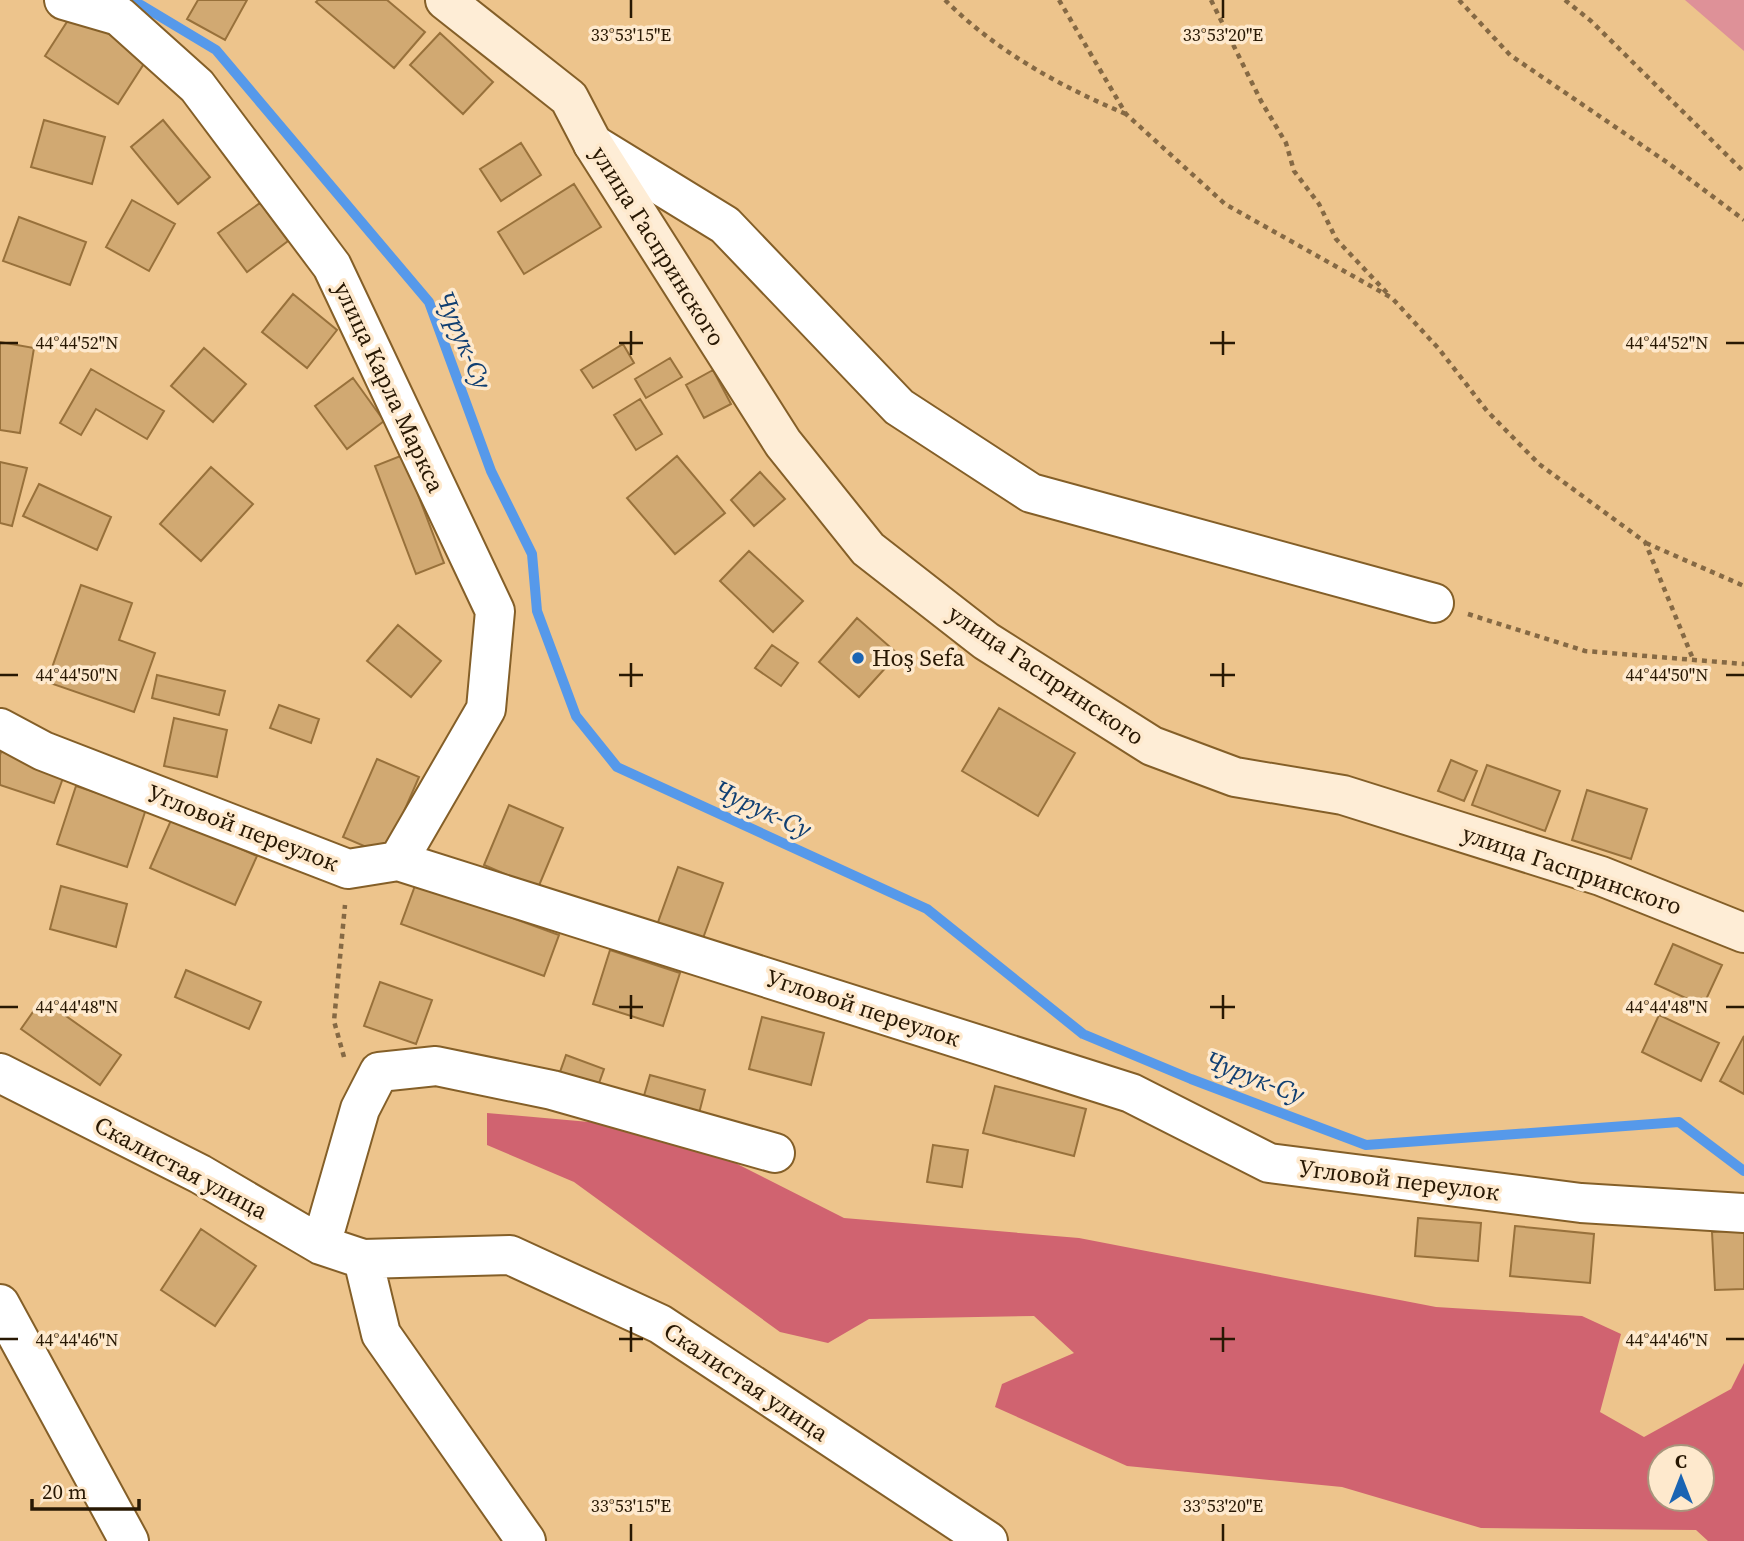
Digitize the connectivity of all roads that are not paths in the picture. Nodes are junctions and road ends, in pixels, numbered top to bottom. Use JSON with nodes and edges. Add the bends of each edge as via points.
{"nodes":[{"id":1,"x":64,"y":0,"type":"edge"},
{"id":2,"x":445,"y":0,"type":"edge"},
{"id":3,"x":593,"y":144,"type":"junction"},
{"id":4,"x":1434,"y":603,"type":"road end"},
{"id":5,"x":0,"y":728,"type":"edge"},
{"id":6,"x":398,"y":860,"type":"junction"},
{"id":7,"x":1744,"y":933,"type":"edge"},
{"id":8,"x":0,"y":1073,"type":"edge"},
{"id":9,"x":775,"y":1153,"type":"dead end"},
{"id":10,"x":1744,"y":1213,"type":"edge"},
{"id":11,"x":321,"y":1245,"type":"junction"},
{"id":12,"x":363,"y":1259,"type":"junction"},
{"id":13,"x":0,"y":1304,"type":"edge"},
{"id":14,"x":129,"y":1541,"type":"edge"},
{"id":15,"x":526,"y":1541,"type":"edge"},
{"id":16,"x":988,"y":1541,"type":"edge"}],
"edges":[{"from":1,"to":6,"type":"street","name":"улица Карла Маркса","via":[[119,16],[197,86],[332,266],[495,611],[486,709]]},
{"from":2,"to":3,"type":"main road","name":"улица Гаспринского","via":[[569,98]]},
{"from":3,"to":4,"type":"street","via":[[725,225],[898,407],[1031,493]]},
{"from":3,"to":7,"type":"main road","name":"улица Гаспринского","via":[[792,454],[868,549],[986,641],[1152,746],[1235,777],[1343,795],[1563,864]]},
{"from":5,"to":6,"type":"street","name":"Угловой переулок","via":[[43,751],[348,869]]},
{"from":6,"to":10,"type":"street","name":"Угловой переулок","via":[[1131,1093],[1269,1163],[1581,1203]]},
{"from":8,"to":11,"type":"street","name":"Скалистая улица","via":[[200,1174]]},
{"from":9,"to":11,"type":"street","via":[[552,1090],[436,1066],[379,1072],[360,1109]]},
{"from":11,"to":12,"type":"street","name":"Скалистая улица"},
{"from":12,"to":15,"type":"street","via":[[381,1334]]},
{"from":12,"to":16,"type":"street","name":"Скалистая улица","via":[[510,1255],[660,1324]]},
{"from":13,"to":14,"type":"street"}]}
